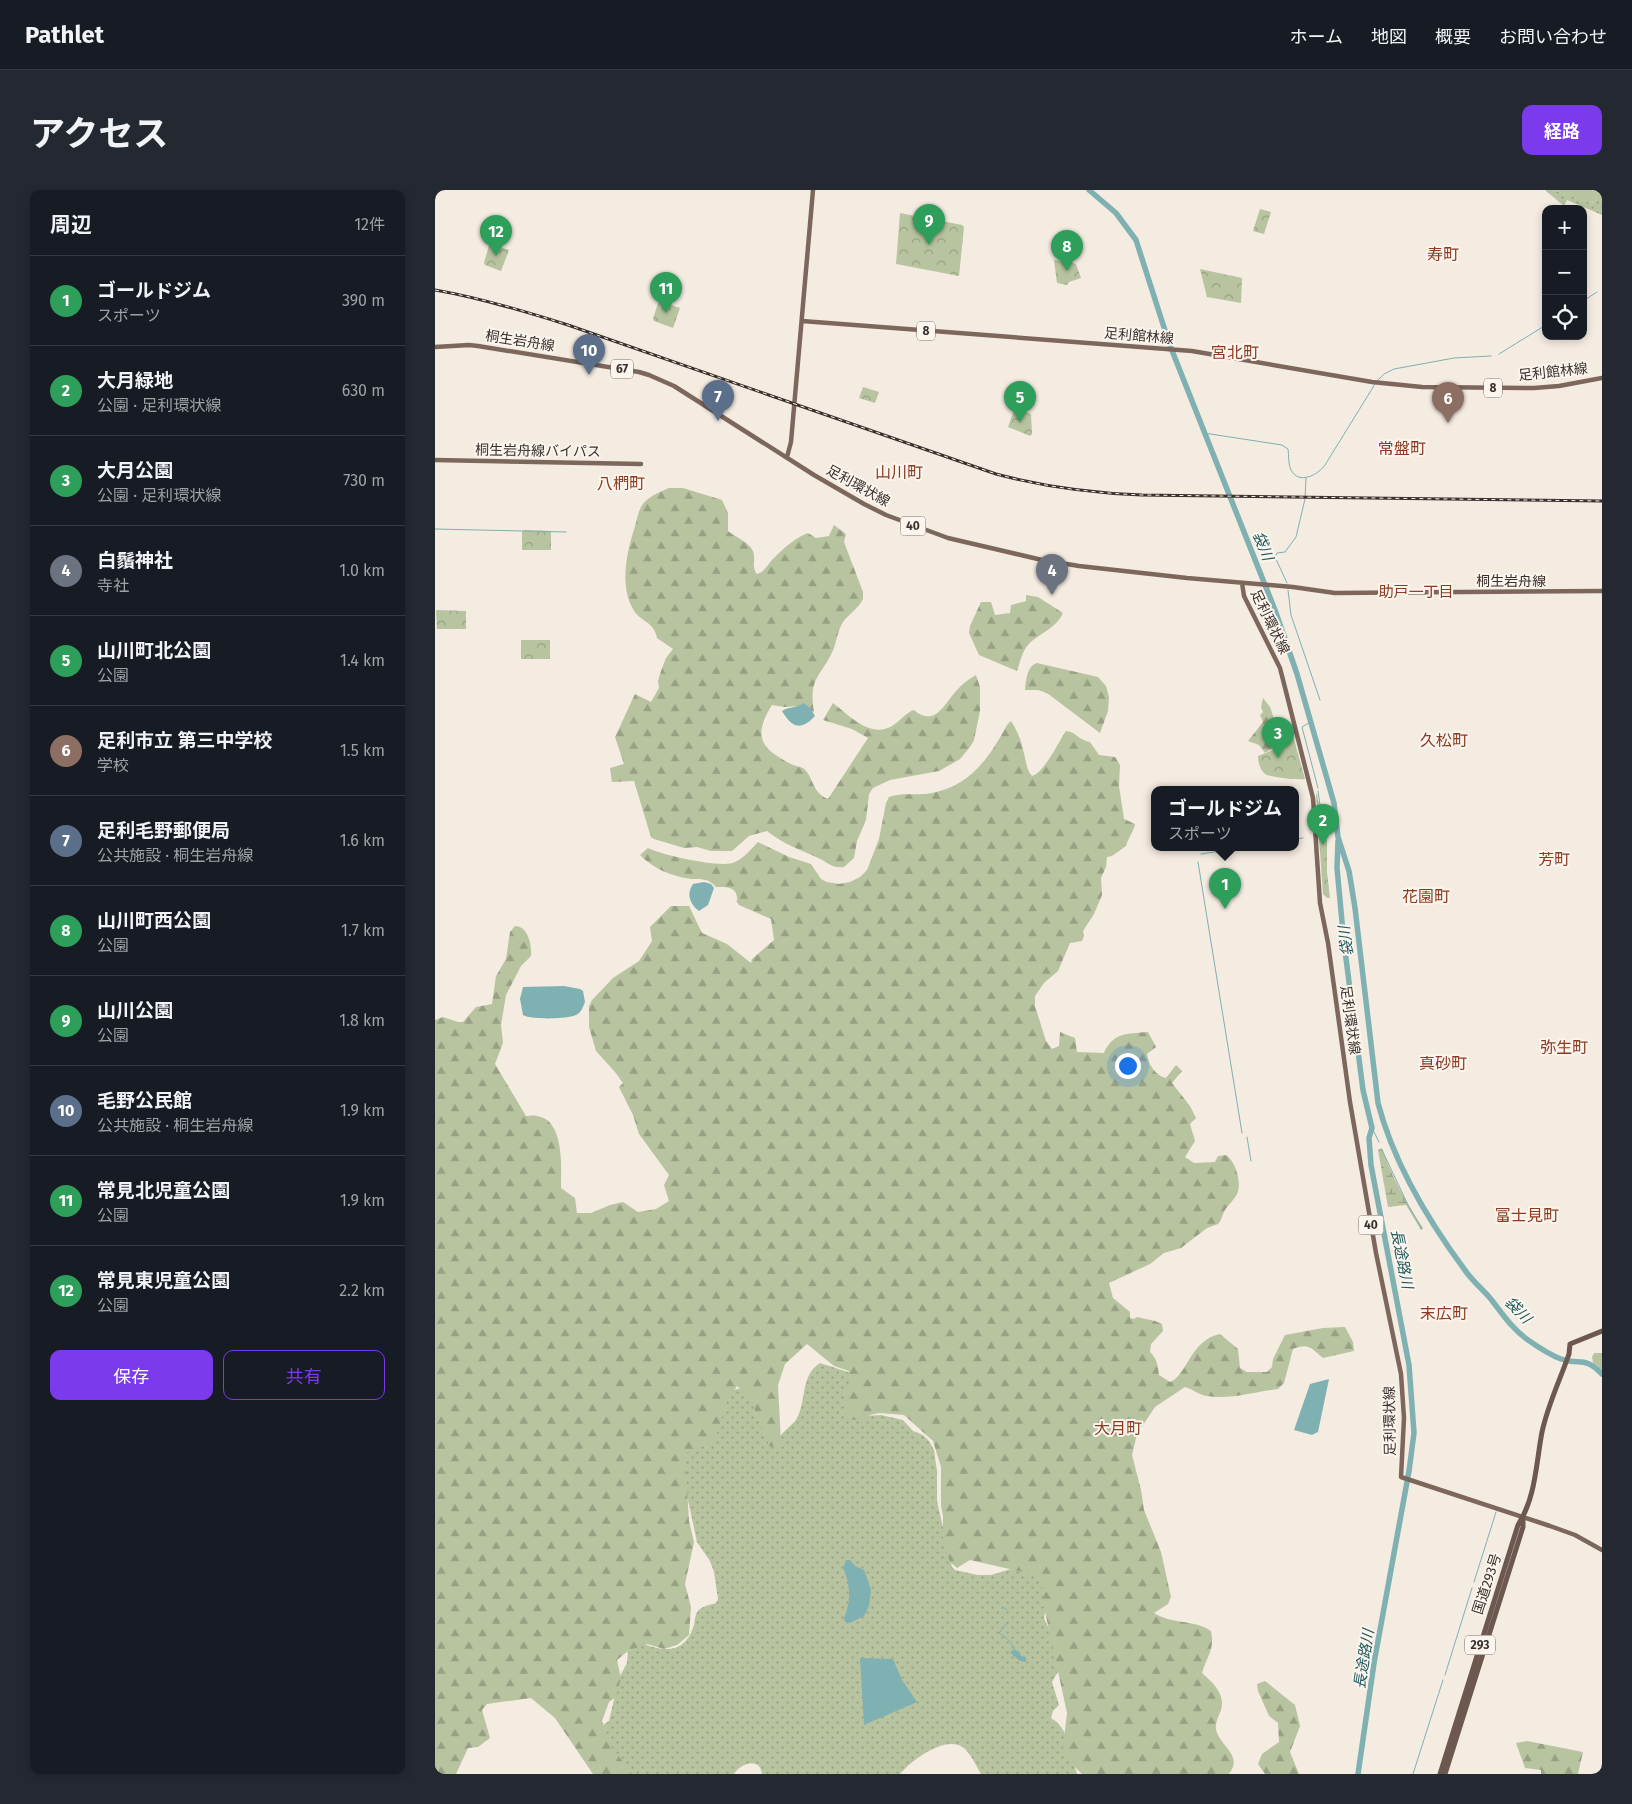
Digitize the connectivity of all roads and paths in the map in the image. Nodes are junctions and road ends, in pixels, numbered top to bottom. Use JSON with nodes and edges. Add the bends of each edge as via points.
{"nodes":[{"id":1,"x":813,"y":190,"type":"edge"},
{"id":2,"x":802,"y":321,"type":"junction"},
{"id":3,"x":435,"y":348,"type":"edge"},
{"id":4,"x":1602,"y":378,"type":"edge"},
{"id":5,"x":787,"y":457,"type":"junction"},
{"id":6,"x":435,"y":460,"type":"edge"},
{"id":7,"x":641,"y":464,"type":"dead end"},
{"id":8,"x":1241,"y":583,"type":"junction"},
{"id":9,"x":1602,"y":592,"type":"edge"},
{"id":10,"x":1602,"y":1331,"type":"edge"},
{"id":11,"x":1523,"y":1517,"type":"junction"},
{"id":12,"x":1602,"y":1550,"type":"edge"},
{"id":13,"x":1439,"y":1774,"type":"edge"},
{"id":14,"x":1445,"y":1774,"type":"edge"}],
"edges":[{"from":1,"to":2,"type":"main road"},
{"from":2,"to":4,"type":"main road","name":"足利館林線","number":"8","via":[[1183,351],[1373,382],[1433,388],[1534,388]]},
{"from":2,"to":5,"type":"main road"},
{"from":3,"to":5,"type":"main road","name":"桐生岩舟線","number":"67","via":[[471,345],[649,375],[674,386]]},
{"from":5,"to":8,"type":"main road","name":"足利環状線","number":"40","via":[[876,511],[948,538],[1079,566]]},
{"from":6,"to":7,"type":"main road","name":"桐生岩舟線バイパス"},
{"from":8,"to":9,"type":"main road","name":"桐生岩舟線","via":[[1349,593]]},
{"from":8,"to":11,"type":"main road","name":"足利環状線","number":"40","via":[[1244,596],[1280,668],[1313,798],[1320,903],[1374,1244],[1401,1380],[1404,1431],[1401,1476]]},
{"from":10,"to":11,"type":"highway","name":"国道293号","number":"293","via":[[1570,1344],[1546,1417],[1535,1481]]},
{"from":11,"to":12,"type":"main road","name":"足利環状線","number":"40","via":[[1575,1535]]},
{"from":11,"to":13,"type":"highway","name":"国道293号","number":"293"},
{"from":11,"to":14,"type":"highway","name":"国道293号","number":"293","via":[[1523,1527]]}]}
